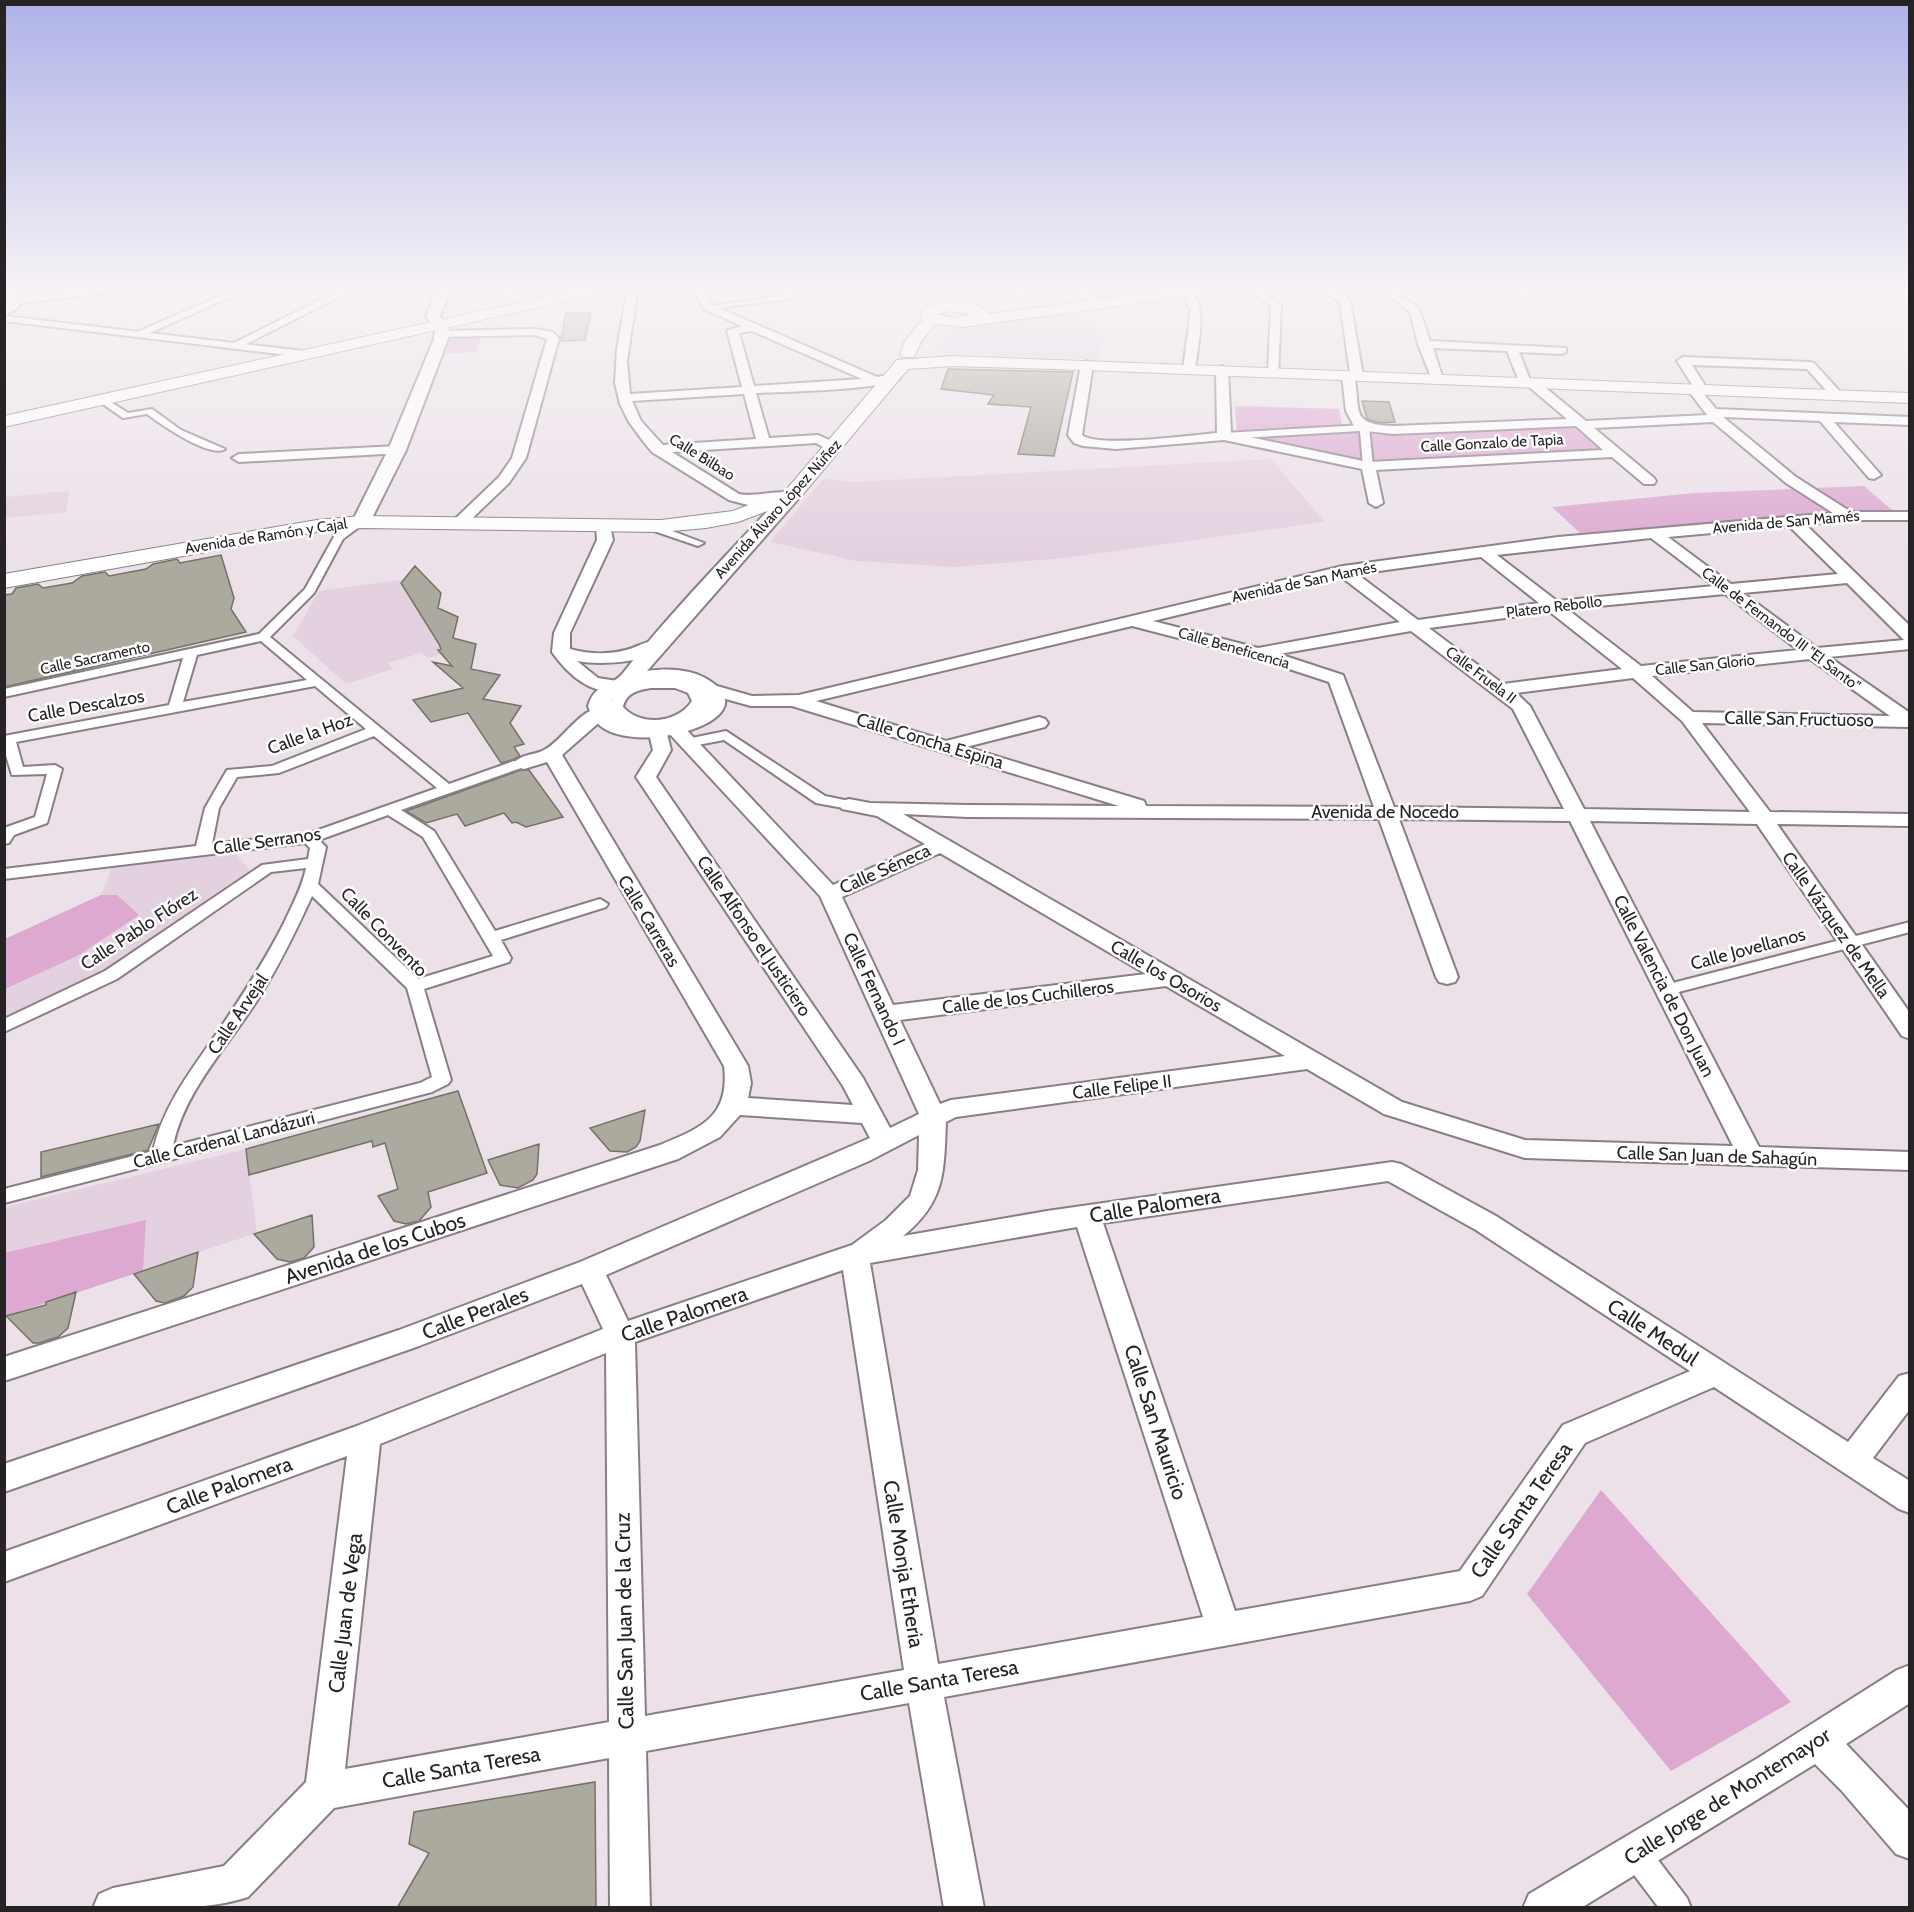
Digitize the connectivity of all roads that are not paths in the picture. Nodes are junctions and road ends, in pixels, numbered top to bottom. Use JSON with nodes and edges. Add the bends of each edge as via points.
{"nodes":[{"id":1,"x":207,"y":376,"type":"edge"},
{"id":2,"x":423,"y":376,"type":"edge"},
{"id":3,"x":542,"y":376,"type":"edge"},
{"id":4,"x":621,"y":376,"type":"edge"},
{"id":5,"x":745,"y":376,"type":"edge"},
{"id":6,"x":850,"y":376,"type":"edge"},
{"id":7,"x":899,"y":376,"type":"edge"},
{"id":8,"x":1085,"y":376,"type":"edge"},
{"id":9,"x":1222,"y":376,"type":"edge"},
{"id":10,"x":1352,"y":376,"type":"edge"},
{"id":11,"x":1358,"y":376,"type":"edge"},
{"id":12,"x":1526,"y":376,"type":"edge"},
{"id":13,"x":1437,"y":379,"type":"joint"},
{"id":14,"x":1529,"y":383,"type":"junction"},
{"id":15,"x":1696,"y":384,"type":"junction"},
{"id":16,"x":749,"y":391,"type":"junction"},
{"id":17,"x":1837,"y":395,"type":"junction"},
{"id":18,"x":624,"y":398,"type":"junction"},
{"id":19,"x":1910,"y":398,"type":"edge"},
{"id":20,"x":103,"y":400,"type":"junction"},
{"id":21,"x":1714,"y":415,"type":"junction"},
{"id":22,"x":1823,"y":417,"type":"junction"},
{"id":23,"x":1910,"y":421,"type":"edge"},
{"id":24,"x":4,"y":422,"type":"edge"},
{"id":25,"x":1581,"y":423,"type":"junction"},
{"id":26,"x":1364,"y":428,"type":"junction"},
{"id":27,"x":1224,"y":436,"type":"junction"},
{"id":28,"x":763,"y":442,"type":"junction"},
{"id":29,"x":833,"y":447,"type":"junction"},
{"id":30,"x":220,"y":449,"type":"dead end"},
{"id":31,"x":657,"y":449,"type":"junction"},
{"id":32,"x":397,"y":450,"type":"junction"},
{"id":33,"x":1617,"y":453,"type":"junction"},
{"id":34,"x":238,"y":458,"type":"dead end"},
{"id":35,"x":1368,"y":466,"type":"junction"},
{"id":36,"x":1874,"y":475,"type":"dead end"},
{"id":37,"x":1649,"y":481,"type":"dead end"},
{"id":38,"x":792,"y":495,"type":"junction"},
{"id":39,"x":1376,"y":503,"type":"dead end"},
{"id":40,"x":1848,"y":516,"type":"junction"},
{"id":41,"x":1909,"y":516,"type":"edge"},
{"id":42,"x":1793,"y":521,"type":"junction"},
{"id":43,"x":362,"y":522,"type":"junction"},
{"id":44,"x":458,"y":524,"type":"junction"},
{"id":45,"x":603,"y":526,"type":"junction"},
{"id":46,"x":1654,"y":533,"type":"junction"},
{"id":47,"x":698,"y":543,"type":"dead end"},
{"id":48,"x":1484,"y":552,"type":"junction"},
{"id":49,"x":1343,"y":571,"type":"junction"},
{"id":50,"x":1851,"y":578,"type":"junction"},
{"id":51,"x":4,"y":582,"type":"edge"},
{"id":52,"x":1728,"y":590,"type":"junction"},
{"id":53,"x":1555,"y":606,"type":"junction"},
{"id":54,"x":1130,"y":620,"type":"junction"},
{"id":55,"x":1414,"y":625,"type":"junction"},
{"id":56,"x":266,"y":636,"type":"junction"},
{"id":57,"x":1910,"y":636,"type":"edge"},
{"id":58,"x":1910,"y":644,"type":"edge"},
{"id":59,"x":656,"y":645,"type":"junction"},
{"id":60,"x":561,"y":652,"type":"junction"},
{"id":61,"x":191,"y":653,"type":"junction"},
{"id":62,"x":1258,"y":653,"type":"junction"},
{"id":63,"x":1813,"y":654,"type":"junction"},
{"id":64,"x":1637,"y":672,"type":"junction"},
{"id":65,"x":669,"y":675,"type":"junction"},
{"id":66,"x":630,"y":684,"type":"junction"},
{"id":67,"x":321,"y":685,"type":"junction"},
{"id":68,"x":710,"y":689,"type":"junction"},
{"id":69,"x":1500,"y":690,"type":"junction"},
{"id":70,"x":4,"y":693,"type":"edge"},
{"id":71,"x":799,"y":700,"type":"junction"},
{"id":72,"x":174,"y":709,"type":"junction"},
{"id":73,"x":602,"y":712,"type":"junction"},
{"id":74,"x":700,"y":717,"type":"junction"},
{"id":75,"x":1688,"y":717,"type":"junction"},
{"id":76,"x":1909,"y":722,"type":"edge"},
{"id":77,"x":1039,"y":723,"type":"dead end"},
{"id":78,"x":621,"y":726,"type":"junction"},
{"id":79,"x":376,"y":730,"type":"junction"},
{"id":80,"x":673,"y":734,"type":"junction"},
{"id":81,"x":7,"y":740,"type":"edge"},
{"id":82,"x":945,"y":747,"type":"junction"},
{"id":83,"x":558,"y":749,"type":"junction"},
{"id":84,"x":521,"y":763,"type":"joint"},
{"id":85,"x":486,"y":776,"type":"junction"},
{"id":86,"x":432,"y":778,"type":"junction"},
{"id":87,"x":447,"y":789,"type":"junction"},
{"id":88,"x":855,"y":806,"type":"junction"},
{"id":89,"x":390,"y":810,"type":"junction"},
{"id":90,"x":968,"y":811,"type":"junction"},
{"id":91,"x":1157,"y":811,"type":"junction"},
{"id":92,"x":1387,"y":812,"type":"junction"},
{"id":93,"x":1576,"y":814,"type":"junction"},
{"id":94,"x":1764,"y":818,"type":"junction"},
{"id":95,"x":1910,"y":820,"type":"edge"},
{"id":96,"x":309,"y":838,"type":"junction"},
{"id":97,"x":4,"y":840,"type":"edge"},
{"id":98,"x":935,"y":842,"type":"junction"},
{"id":99,"x":202,"y":850,"type":"junction"},
{"id":100,"x":312,"y":873,"type":"junction"},
{"id":101,"x":4,"y":874,"type":"edge"},
{"id":102,"x":830,"y":894,"type":"junction"},
{"id":103,"x":600,"y":904,"type":"dead end"},
{"id":104,"x":1910,"y":927,"type":"edge"},
{"id":105,"x":491,"y":938,"type":"junction"},
{"id":106,"x":1848,"y":943,"type":"junction"},
{"id":107,"x":1447,"y":977,"type":"dead end"},
{"id":108,"x":1171,"y":978,"type":"junction"},
{"id":109,"x":415,"y":986,"type":"junction"},
{"id":110,"x":1666,"y":990,"type":"junction"},
{"id":111,"x":885,"y":1014,"type":"junction"},
{"id":112,"x":4,"y":1026,"type":"edge"},
{"id":113,"x":1910,"y":1031,"type":"edge"},
{"id":114,"x":1312,"y":1060,"type":"junction"},
{"id":115,"x":442,"y":1080,"type":"joint"},
{"id":116,"x":733,"y":1106,"type":"junction"},
{"id":117,"x":1402,"y":1111,"type":"joint"},
{"id":118,"x":870,"y":1115,"type":"junction"},
{"id":119,"x":933,"y":1117,"type":"junction"},
{"id":120,"x":884,"y":1141,"type":"junction"},
{"id":121,"x":162,"y":1156,"type":"junction"},
{"id":122,"x":1751,"y":1157,"type":"junction"},
{"id":123,"x":1910,"y":1161,"type":"edge"},
{"id":124,"x":1392,"y":1171,"type":"joint"},
{"id":125,"x":4,"y":1196,"type":"edge"},
{"id":126,"x":1088,"y":1216,"type":"junction"},
{"id":127,"x":896,"y":1227,"type":"junction"},
{"id":128,"x":931,"y":1240,"type":"junction"},
{"id":129,"x":855,"y":1255,"type":"junction"},
{"id":130,"x":590,"y":1269,"type":"junction"},
{"id":131,"x":621,"y":1335,"type":"junction"},
{"id":132,"x":4,"y":1369,"type":"edge"},
{"id":133,"x":1716,"y":1373,"type":"junction"},
{"id":134,"x":1910,"y":1385,"type":"edge"},
{"id":135,"x":365,"y":1436,"type":"junction"},
{"id":136,"x":1852,"y":1461,"type":"junction"},
{"id":137,"x":4,"y":1478,"type":"edge"},
{"id":138,"x":1910,"y":1499,"type":"edge"},
{"id":139,"x":4,"y":1568,"type":"edge"},
{"id":140,"x":1224,"y":1629,"type":"junction"},
{"id":141,"x":1910,"y":1682,"type":"edge"},
{"id":142,"x":923,"y":1683,"type":"junction"},
{"id":143,"x":626,"y":1737,"type":"junction"},
{"id":144,"x":1817,"y":1741,"type":"junction"},
{"id":145,"x":324,"y":1791,"type":"junction"},
{"id":146,"x":1910,"y":1840,"type":"edge"},
{"id":147,"x":1635,"y":1853,"type":"junction"},
{"id":148,"x":113,"y":1908,"type":"edge"},
{"id":149,"x":630,"y":1908,"type":"edge"},
{"id":150,"x":964,"y":1908,"type":"edge"},
{"id":151,"x":1543,"y":1908,"type":"edge"},
{"id":152,"x":1677,"y":1908,"type":"edge"}],
"edges":[{"from":1,"to":20,"type":"main road"},
{"from":2,"to":32,"type":"street"},
{"from":3,"to":44,"type":"street","via":[[519,458],[504,480]]},
{"from":4,"to":18,"type":"street","name":"Calle Bilbao"},
{"from":5,"to":16,"type":"street"},
{"from":6,"to":16,"type":"street"},
{"from":7,"to":29,"type":"main road","name":"Avenida Álvaro López Núñez"},
{"from":8,"to":27,"type":"street","name":"Calle Gonzalo de Tapia","via":[[1075,435],[1079,440],[1116,445]]},
{"from":9,"to":27,"type":"street"},
{"from":10,"to":26,"type":"street","via":[[1355,421]]},
{"from":11,"to":13,"type":"main road"},
{"from":12,"to":14,"type":"street"},
{"from":13,"to":14,"type":"main road"},
{"from":14,"to":15,"type":"main road"},
{"from":14,"to":25,"type":"street"},
{"from":15,"to":17,"type":"main road"},
{"from":15,"to":17,"type":"street","via":[[1821,378]]},
{"from":15,"to":21,"type":"street"},
{"from":16,"to":18,"type":"street"},
{"from":16,"to":28,"type":"street"},
{"from":17,"to":19,"type":"main road"},
{"from":18,"to":31,"type":"street","name":"Calle Bilbao","via":[[641,431]]},
{"from":20,"to":24,"type":"main road"},
{"from":20,"to":30,"type":"street","via":[[126,416],[149,411],[177,432]]},
{"from":21,"to":22,"type":"street"},
{"from":21,"to":25,"type":"street"},
{"from":21,"to":40,"type":"street","via":[[1803,488]]},
{"from":22,"to":23,"type":"street"},
{"from":22,"to":36,"type":"street"},
{"from":25,"to":26,"type":"street"},
{"from":25,"to":33,"type":"street"},
{"from":26,"to":27,"type":"street"},
{"from":26,"to":35,"type":"street"},
{"from":27,"to":35,"type":"street","name":"Calle Gonzalo de Tapia"},
{"from":28,"to":29,"type":"street","via":[[818,439]]},
{"from":28,"to":31,"type":"street"},
{"from":29,"to":38,"type":"main road","name":"Avenida Álvaro López Núñez"},
{"from":31,"to":38,"type":"street","name":"Calle Bilbao","via":[[734,497],[748,501]]},
{"from":32,"to":34,"type":"street"},
{"from":32,"to":43,"type":"street"},
{"from":33,"to":35,"type":"street","name":"Calle Gonzalo de Tapia"},
{"from":33,"to":37,"type":"street"},
{"from":35,"to":39,"type":"street"},
{"from":38,"to":45,"type":"main road","name":"Avenida de Ramón y Cajal","via":[[725,519],[661,526]]},
{"from":38,"to":59,"type":"street","name":"Avenida Álvaro López Núñez"},
{"from":40,"to":41,"type":"street","name":"Avenida de San Mamés"},
{"from":40,"to":42,"type":"street","name":"Avenida de San Mamés"},
{"from":42,"to":46,"type":"street","name":"Avenida de San Mamés"},
{"from":42,"to":50,"type":"street"},
{"from":43,"to":44,"type":"main road","name":"Avenida de Ramón y Cajal"},
{"from":43,"to":51,"type":"main road","name":"Avenida de Ramón y Cajal","via":[[317,526]]},
{"from":43,"to":56,"type":"street","via":[[339,537],[310,591]]},
{"from":44,"to":45,"type":"main road","name":"Avenida de Ramón y Cajal"},
{"from":45,"to":47,"type":"street","name":"Avenida de Ramón y Cajal","via":[[655,528]]},
{"from":45,"to":60,"type":"street","via":[[605,540],[562,633]]},
{"from":46,"to":48,"type":"street","name":"Avenida de San Mamés"},
{"from":46,"to":52,"type":"street","name":"Calle de Fernando III \"El Santo\""},
{"from":48,"to":49,"type":"street","name":"Avenida de San Mamés"},
{"from":48,"to":53,"type":"street","name":"Calle Vázquez de Mella"},
{"from":49,"to":54,"type":"street","name":"Avenida de San Mamés"},
{"from":49,"to":55,"type":"street","name":"Calle Fruela II"},
{"from":50,"to":52,"type":"street","name":"Platero Rebollo"},
{"from":50,"to":57,"type":"street"},
{"from":52,"to":53,"type":"street","name":"Platero Rebollo"},
{"from":52,"to":63,"type":"street","name":"Calle de Fernando III \"El Santo\""},
{"from":53,"to":55,"type":"street","name":"Platero Rebollo"},
{"from":53,"to":64,"type":"street","name":"Calle Vázquez de Mella"},
{"from":54,"to":62,"type":"street","name":"Calle Beneficencia"},
{"from":54,"to":71,"type":"street","name":"Avenida de San Mamés"},
{"from":55,"to":62,"type":"street","name":"Platero Rebollo"},
{"from":55,"to":69,"type":"street","name":"Calle Fruela II"},
{"from":56,"to":61,"type":"street","name":"Calle Sacramento"},
{"from":56,"to":67,"type":"street"},
{"from":58,"to":63,"type":"street","name":"Calle San Glorio"},
{"from":59,"to":60,"type":"street","via":[[608,659],[583,659]]},
{"from":59,"to":65,"type":"street","via":[[653,663]]},
{"from":59,"to":66,"type":"street","name":"Avenida Álvaro López Núñez"},
{"from":60,"to":66,"type":"street","via":[[593,683]]},
{"from":61,"to":70,"type":"street","name":"Calle Sacramento"},
{"from":61,"to":72,"type":"street"},
{"from":62,"to":92,"type":"street","name":"Calle Beneficencia","via":[[1337,679]]},
{"from":63,"to":64,"type":"street","name":"Calle San Glorio"},
{"from":63,"to":76,"type":"street","name":"Calle de Fernando III \"El Santo\""},
{"from":64,"to":69,"type":"street","name":"Calle San Glorio"},
{"from":64,"to":75,"type":"street","name":"Calle Vázquez de Mella"},
{"from":65,"to":66,"type":"street"},
{"from":65,"to":68,"type":"street","via":[[694,679]]},
{"from":66,"to":66,"type":"street","via":[[616,708],[624,717],[644,723],[669,721],[690,712],[699,701],[686,686]]},
{"from":66,"to":73,"type":"street","name":"Avenida Álvaro López Núñez","via":[[607,693],[601,701]]},
{"from":67,"to":72,"type":"street","name":"Calle Descalzos"},
{"from":67,"to":79,"type":"street"},
{"from":68,"to":71,"type":"street","name":"Avenida de San Mamés","via":[[751,701]]},
{"from":68,"to":74,"type":"street","via":[[713,703]]},
{"from":69,"to":93,"type":"street","name":"Calle Fruela II","via":[[1521,706]]},
{"from":71,"to":74,"type":"street","name":"Calle Concha Espina"},
{"from":71,"to":82,"type":"street","name":"Calle Concha Espina"},
{"from":72,"to":81,"type":"street","name":"Calle Descalzos"},
{"from":73,"to":78,"type":"street","via":[[610,722]]},
{"from":73,"to":83,"type":"street"},
{"from":74,"to":80,"type":"street"},
{"from":75,"to":76,"type":"street","name":"Calle San Fructuoso"},
{"from":75,"to":94,"type":"street","name":"Calle Vázquez de Mella"},
{"from":77,"to":82,"type":"street"},
{"from":78,"to":80,"type":"street"},
{"from":78,"to":83,"type":"street","name":"Calle Serranos"},
{"from":79,"to":86,"type":"street"},
{"from":79,"to":99,"type":"street","name":"Calle la Hoz","via":[[274,770],[232,773],[212,808]]},
{"from":80,"to":88,"type":"street","name":"Calle los Osorios","via":[[726,735],[821,800]]},
{"from":80,"to":102,"type":"street","name":"Calle Fernando I"},
{"from":80,"to":118,"type":"street","name":"Calle Alfonso el Justiciero","via":[[646,777],[854,1084]]},
{"from":81,"to":97,"type":"street","via":[[17,772],[55,769],[42,820],[8,832]]},
{"from":82,"to":91,"type":"street","name":"Calle Concha Espina"},
{"from":83,"to":84,"type":"street","name":"Calle Serranos"},
{"from":83,"to":116,"type":"street","name":"Calle Carreras","via":[[736,1066],[739,1081]]},
{"from":84,"to":85,"type":"street","name":"Calle Serranos"},
{"from":85,"to":86,"type":"street"},
{"from":85,"to":87,"type":"street","name":"Calle Serranos"},
{"from":86,"to":87,"type":"street"},
{"from":87,"to":89,"type":"street","name":"Calle Serranos"},
{"from":88,"to":90,"type":"street","name":"Avenida de Nocedo"},
{"from":88,"to":98,"type":"street","name":"Calle los Osorios","via":[[883,811]]},
{"from":89,"to":96,"type":"street","name":"Calle Serranos"},
{"from":89,"to":105,"type":"street","via":[[429,834]]},
{"from":90,"to":91,"type":"street","name":"Avenida de Nocedo"},
{"from":90,"to":98,"type":"street","via":[[948,817],[934,830]]},
{"from":91,"to":92,"type":"street","name":"Avenida de Nocedo"},
{"from":92,"to":93,"type":"street","name":"Avenida de Nocedo"},
{"from":92,"to":107,"type":"street"},
{"from":93,"to":94,"type":"street","name":"Avenida de Nocedo"},
{"from":93,"to":110,"type":"street","name":"Calle Valencia de Don Juan"},
{"from":94,"to":95,"type":"street","name":"Avenida de Nocedo"},
{"from":94,"to":106,"type":"street","name":"Calle Vázquez de Mella"},
{"from":96,"to":99,"type":"street","name":"Calle Serranos"},
{"from":96,"to":100,"type":"street","via":[[318,847]]},
{"from":98,"to":102,"type":"street","name":"Calle Séneca"},
{"from":98,"to":108,"type":"street","name":"Calle los Osorios"},
{"from":99,"to":101,"type":"street","name":"Calle Serranos"},
{"from":100,"to":109,"type":"street","name":"Calle Convento"},
{"from":100,"to":112,"type":"street","name":"Calle Pablo Flórez","via":[[267,868],[111,975]]},
{"from":100,"to":121,"type":"street","name":"Calle Arvejal","via":[[277,953],[189,1086],[167,1128]]},
{"from":102,"to":111,"type":"street","name":"Calle Fernando I"},
{"from":103,"to":105,"type":"street"},
{"from":104,"to":106,"type":"street","name":"Calle Jovellanos"},
{"from":105,"to":109,"type":"street","via":[[503,958]]},
{"from":106,"to":110,"type":"street","name":"Calle Jovellanos"},
{"from":106,"to":113,"type":"street","name":"Calle Vázquez de Mella"},
{"from":108,"to":111,"type":"street","name":"Calle de los Cuchilleros"},
{"from":108,"to":114,"type":"street","name":"Calle los Osorios"},
{"from":109,"to":115,"type":"street","name":"Calle Convento"},
{"from":110,"to":122,"type":"street","name":"Calle Valencia de Don Juan"},
{"from":111,"to":119,"type":"street","name":"Calle Fernando I"},
{"from":114,"to":117,"type":"street","name":"Calle los Osorios"},
{"from":114,"to":119,"type":"street","name":"Calle Felipe II","via":[[951,1109]]},
{"from":115,"to":121,"type":"street","name":"Calle Cardenal Landázuri","via":[[426,1088]]},
{"from":116,"to":118,"type":"street"},
{"from":116,"to":132,"type":"street","name":"Avenida de los Cubos","via":[[717,1126],[669,1152]]},
{"from":117,"to":122,"type":"street","name":"Calle San Juan de Sahagún","via":[[1525,1149]]},
{"from":118,"to":120,"type":"street","name":"Calle Alfonso el Justiciero"},
{"from":119,"to":120,"type":"street","name":"Calle Perales"},
{"from":119,"to":127,"type":"street","name":"Calle Fernando I","via":[[932,1170],[922,1200]]},
{"from":120,"to":130,"type":"street","name":"Calle Perales"},
{"from":121,"to":125,"type":"street","name":"Calle Cardenal Landázuri"},
{"from":122,"to":123,"type":"street","name":"Calle San Juan de Sahagún"},
{"from":124,"to":126,"type":"street","name":"Calle Palomera"},
{"from":124,"to":133,"type":"street","name":"Calle Medul","via":[[1486,1223]]},
{"from":126,"to":128,"type":"street","name":"Calle Palomera"},
{"from":126,"to":140,"type":"street","name":"Calle San Mauricio"},
{"from":127,"to":128,"type":"street"},
{"from":127,"to":129,"type":"street","name":"Calle Fernando I"},
{"from":128,"to":129,"type":"street","name":"Calle Palomera"},
{"from":129,"to":131,"type":"street","name":"Calle Palomera"},
{"from":129,"to":142,"type":"street","name":"Calle Monja Etheria"},
{"from":130,"to":131,"type":"street"},
{"from":130,"to":137,"type":"street","name":"Calle Perales","via":[[409,1338]]},
{"from":131,"to":135,"type":"street","name":"Calle Palomera"},
{"from":131,"to":143,"type":"street","name":"Calle San Juan de la Cruz"},
{"from":133,"to":136,"type":"street","name":"Calle Medul"},
{"from":133,"to":140,"type":"street","name":"Calle Santa Teresa","via":[[1574,1434],[1470,1585]]},
{"from":134,"to":136,"type":"street"},
{"from":135,"to":139,"type":"street","name":"Calle Palomera"},
{"from":135,"to":145,"type":"street","name":"Calle Juan de Vega"},
{"from":136,"to":138,"type":"street","name":"Calle Medul"},
{"from":140,"to":142,"type":"street","name":"Calle Santa Teresa"},
{"from":141,"to":144,"type":"street","name":"Calle Jorge de Montemayor"},
{"from":142,"to":143,"type":"street","name":"Calle Santa Teresa"},
{"from":142,"to":150,"type":"street","name":"Calle Monja Etheria"},
{"from":143,"to":145,"type":"street","name":"Calle Santa Teresa"},
{"from":143,"to":149,"type":"street","name":"Calle San Juan de la Cruz"},
{"from":144,"to":146,"type":"street"},
{"from":144,"to":147,"type":"street","name":"Calle Jorge de Montemayor"},
{"from":145,"to":148,"type":"street","via":[[234,1883]]},
{"from":147,"to":151,"type":"street","name":"Calle Jorge de Montemayor"},
{"from":147,"to":152,"type":"street"}]}
